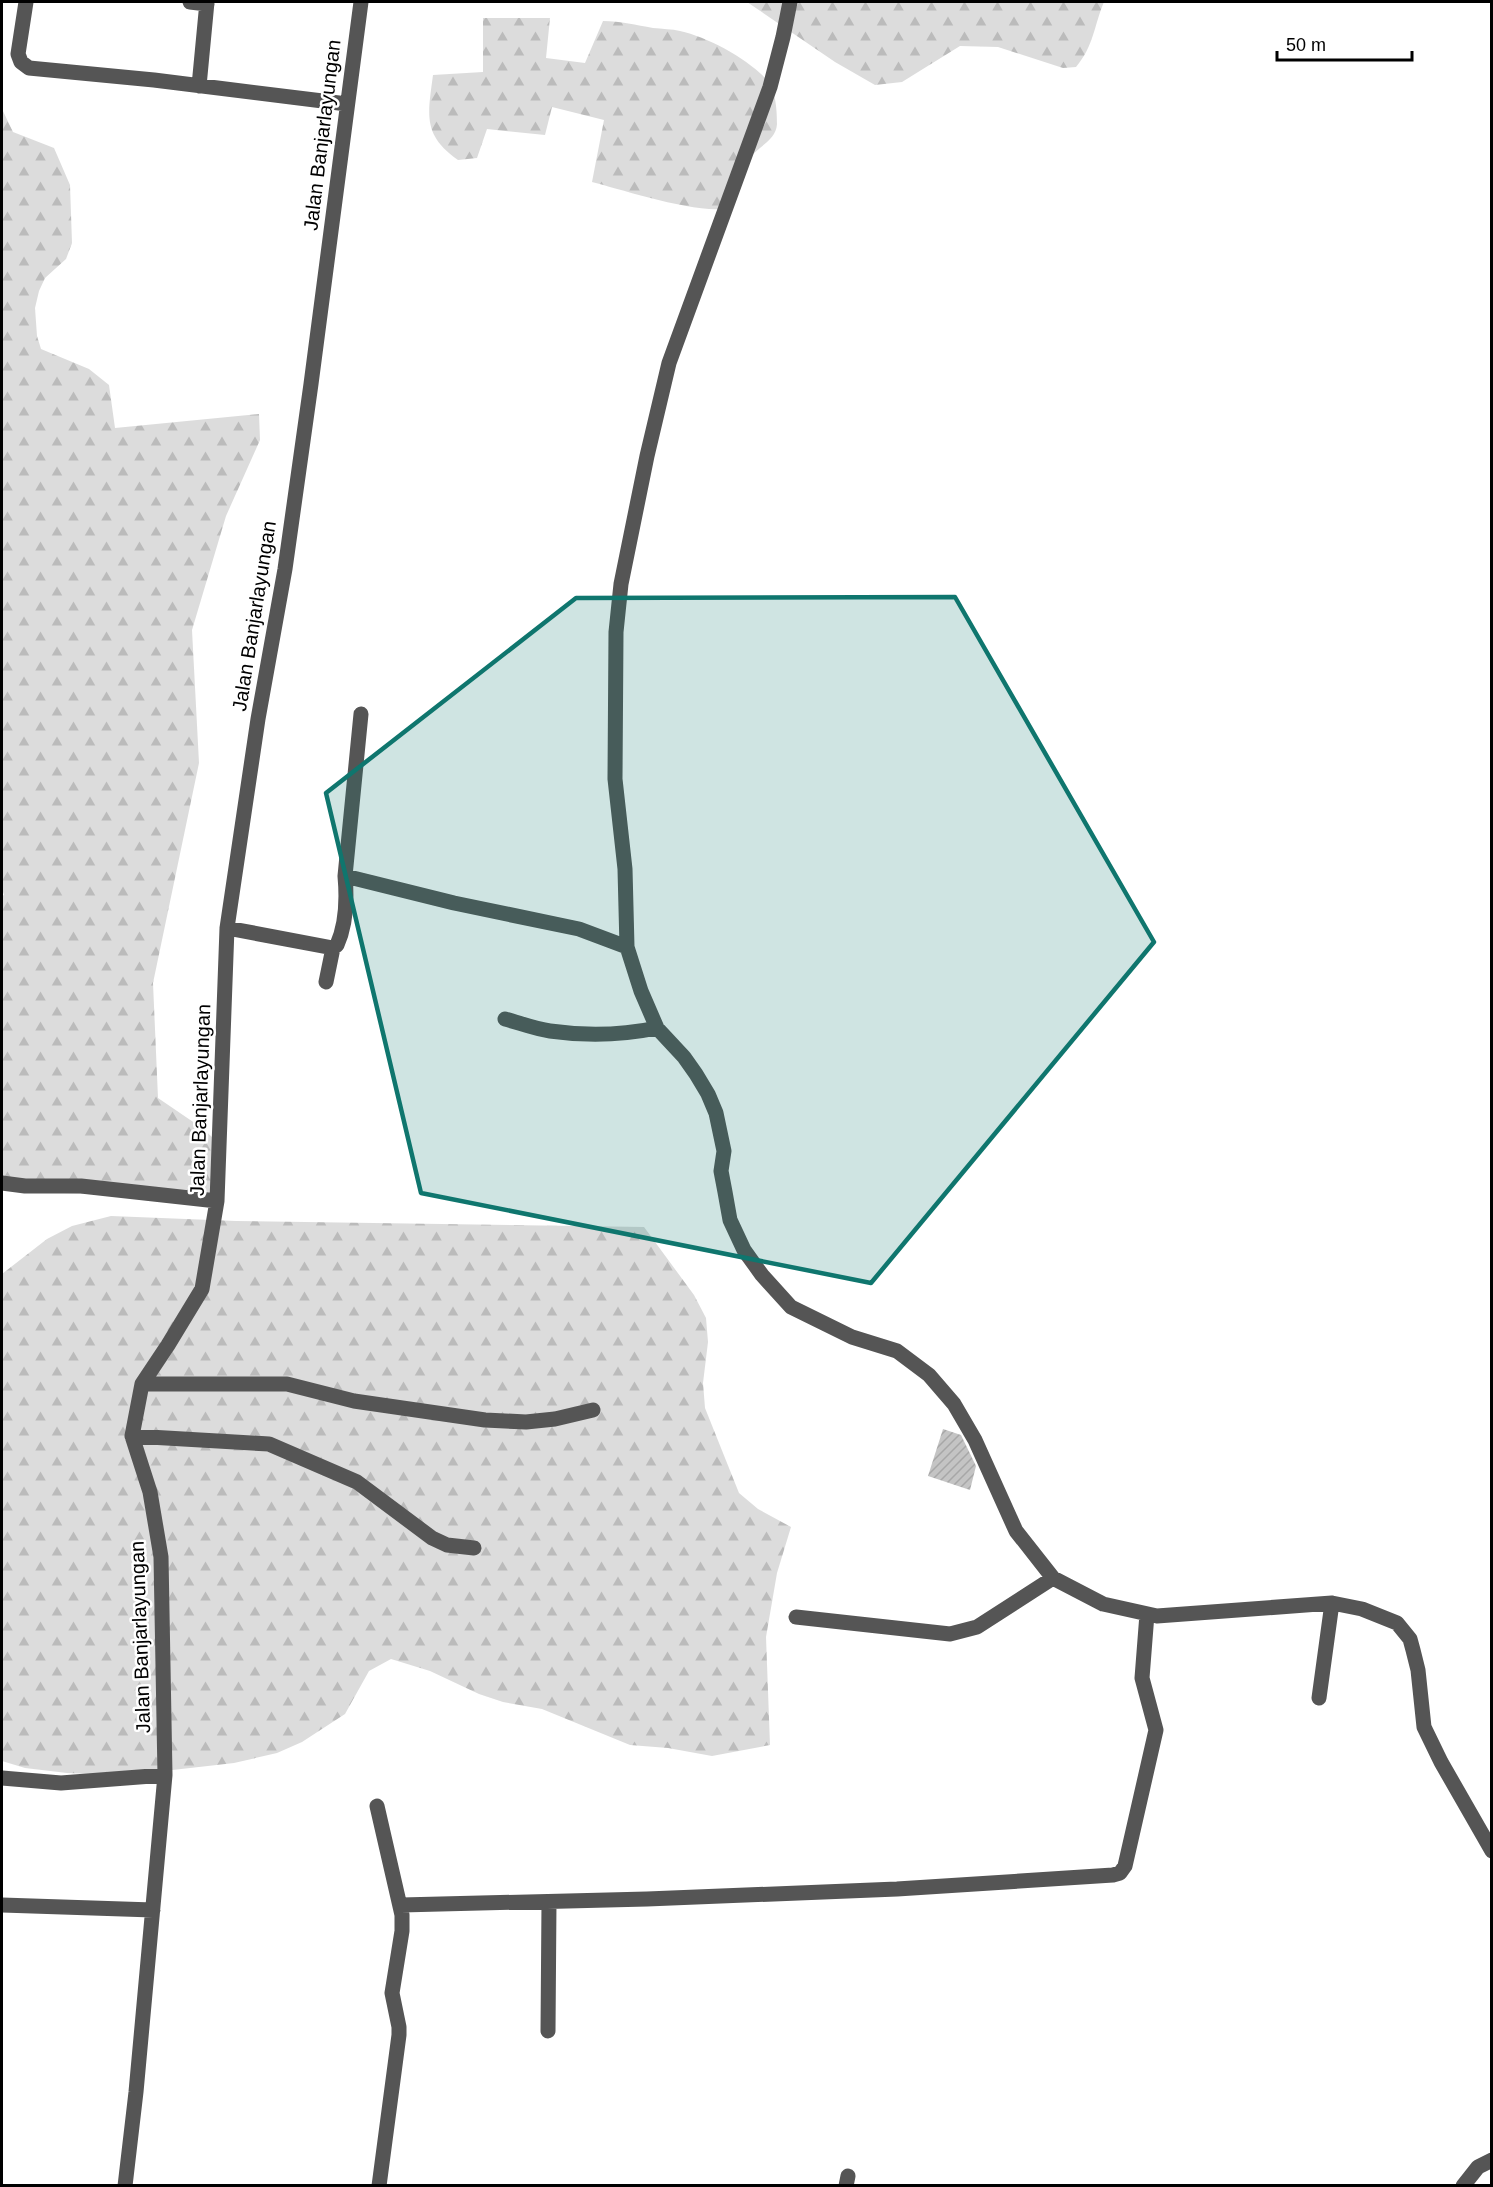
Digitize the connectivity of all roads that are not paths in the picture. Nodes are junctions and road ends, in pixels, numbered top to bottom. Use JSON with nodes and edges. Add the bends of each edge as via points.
{"nodes":[{"id":1,"x":26,"y":2,"type":"edge"},
{"id":2,"x":190,"y":2,"type":"edge"},
{"id":3,"x":361,"y":2,"type":"edge"},
{"id":4,"x":789,"y":2,"type":"edge"},
{"id":5,"x":207,"y":3,"type":"edge"},
{"id":6,"x":199,"y":86,"type":"junction"},
{"id":7,"x":347,"y":104,"type":"junction"},
{"id":8,"x":361,"y":714,"type":"dead end"},
{"id":9,"x":345,"y":876,"type":"junction"},
{"id":10,"x":227,"y":928,"type":"junction"},
{"id":11,"x":627,"y":947,"type":"junction"},
{"id":12,"x":333,"y":948,"type":"junction"},
{"id":13,"x":326,"y":982,"type":"dead end"},
{"id":14,"x":505,"y":1019,"type":"dead end"},
{"id":15,"x":657,"y":1028,"type":"junction"},
{"id":16,"x":2,"y":1183,"type":"edge"},
{"id":17,"x":217,"y":1201,"type":"junction"},
{"id":18,"x":142,"y":1384,"type":"junction"},
{"id":19,"x":593,"y":1410,"type":"dead end"},
{"id":20,"x":132,"y":1436,"type":"junction"},
{"id":21,"x":474,"y":1548,"type":"dead end"},
{"id":22,"x":1053,"y":1578,"type":"junction"},
{"id":23,"x":1332,"y":1604,"type":"junction"},
{"id":24,"x":1147,"y":1614,"type":"junction"},
{"id":25,"x":796,"y":1617,"type":"dead end"},
{"id":26,"x":1319,"y":1698,"type":"dead end"},
{"id":27,"x":165,"y":1775,"type":"junction"},
{"id":28,"x":2,"y":1778,"type":"edge"},
{"id":29,"x":377,"y":1806,"type":"dead end"},
{"id":30,"x":1491,"y":1851,"type":"edge"},
{"id":31,"x":549,"y":1902,"type":"junction"},
{"id":32,"x":2,"y":1905,"type":"edge"},
{"id":33,"x":401,"y":1905,"type":"junction"},
{"id":34,"x":153,"y":1910,"type":"junction"},
{"id":35,"x":548,"y":2031,"type":"dead end"},
{"id":36,"x":1491,"y":2160,"type":"edge"},
{"id":37,"x":125,"y":2186,"type":"edge"},
{"id":38,"x":380,"y":2186,"type":"edge"},
{"id":39,"x":1463,"y":2186,"type":"edge"}],
"edges":[{"from":1,"to":6,"type":"street","via":[[18,54],[29,68]]},
{"from":2,"to":5,"type":"street"},
{"from":3,"to":7,"type":"street","name":"Jalan Banjarlayungan"},
{"from":4,"to":11,"type":"street","via":[[770,87],[669,363],[621,584],[616,632],[615,779],[625,869]]},
{"from":5,"to":6,"type":"street"},
{"from":6,"to":7,"type":"street"},
{"from":7,"to":10,"type":"street","name":"Jalan Banjarlayungan","via":[[288,545]]},
{"from":8,"to":9,"type":"street"},
{"from":9,"to":11,"type":"street","via":[[579,929]]},
{"from":9,"to":12,"type":"street","via":[[341,935]]},
{"from":10,"to":12,"type":"street"},
{"from":10,"to":17,"type":"street","name":"Jalan Banjarlayungan"},
{"from":11,"to":15,"type":"street"},
{"from":12,"to":13,"type":"street"},
{"from":14,"to":15,"type":"street","via":[[548,1031],[576,1033]]},
{"from":15,"to":22,"type":"street","via":[[684,1057],[712,1104],[722,1133],[721,1171],[730,1220],[756,1267],[791,1307],[852,1337],[897,1351],[929,1375],[954,1404],[975,1440],[1016,1532]]},
{"from":16,"to":17,"type":"street","via":[[81,1186]]},
{"from":17,"to":18,"type":"street","name":"Jalan Banjarlayungan","via":[[202,1289]]},
{"from":18,"to":19,"type":"street","via":[[287,1384],[354,1401],[485,1420],[526,1422]]},
{"from":18,"to":20,"type":"street","name":"Jalan Banjarlayungan"},
{"from":20,"to":21,"type":"street","via":[[269,1444],[357,1482],[432,1539]]},
{"from":20,"to":27,"type":"street","name":"Jalan Banjarlayungan","via":[[150,1492],[161,1557]]},
{"from":22,"to":24,"type":"street","via":[[1103,1604]]},
{"from":22,"to":25,"type":"street","via":[[976,1627],[950,1634]]},
{"from":23,"to":24,"type":"street"},
{"from":23,"to":26,"type":"street"},
{"from":23,"to":30,"type":"street","via":[[1362,1609],[1397,1623],[1410,1639],[1418,1670],[1424,1727]]},
{"from":24,"to":31,"type":"street","via":[[1142,1678],[1156,1730],[1125,1866],[1120,1873],[897,1889]]},
{"from":27,"to":28,"type":"street","via":[[61,1783]]},
{"from":27,"to":34,"type":"street","name":"Jalan Banjarlayungan"},
{"from":29,"to":33,"type":"street"},
{"from":31,"to":33,"type":"street"},
{"from":31,"to":35,"type":"street"},
{"from":32,"to":34,"type":"street"},
{"from":33,"to":38,"type":"street","via":[[402,1931],[393,1993],[399,2035]]},
{"from":34,"to":37,"type":"street","name":"Jalan Banjarlayungan"},
{"from":36,"to":39,"type":"street","via":[[1478,2167]]}]}
